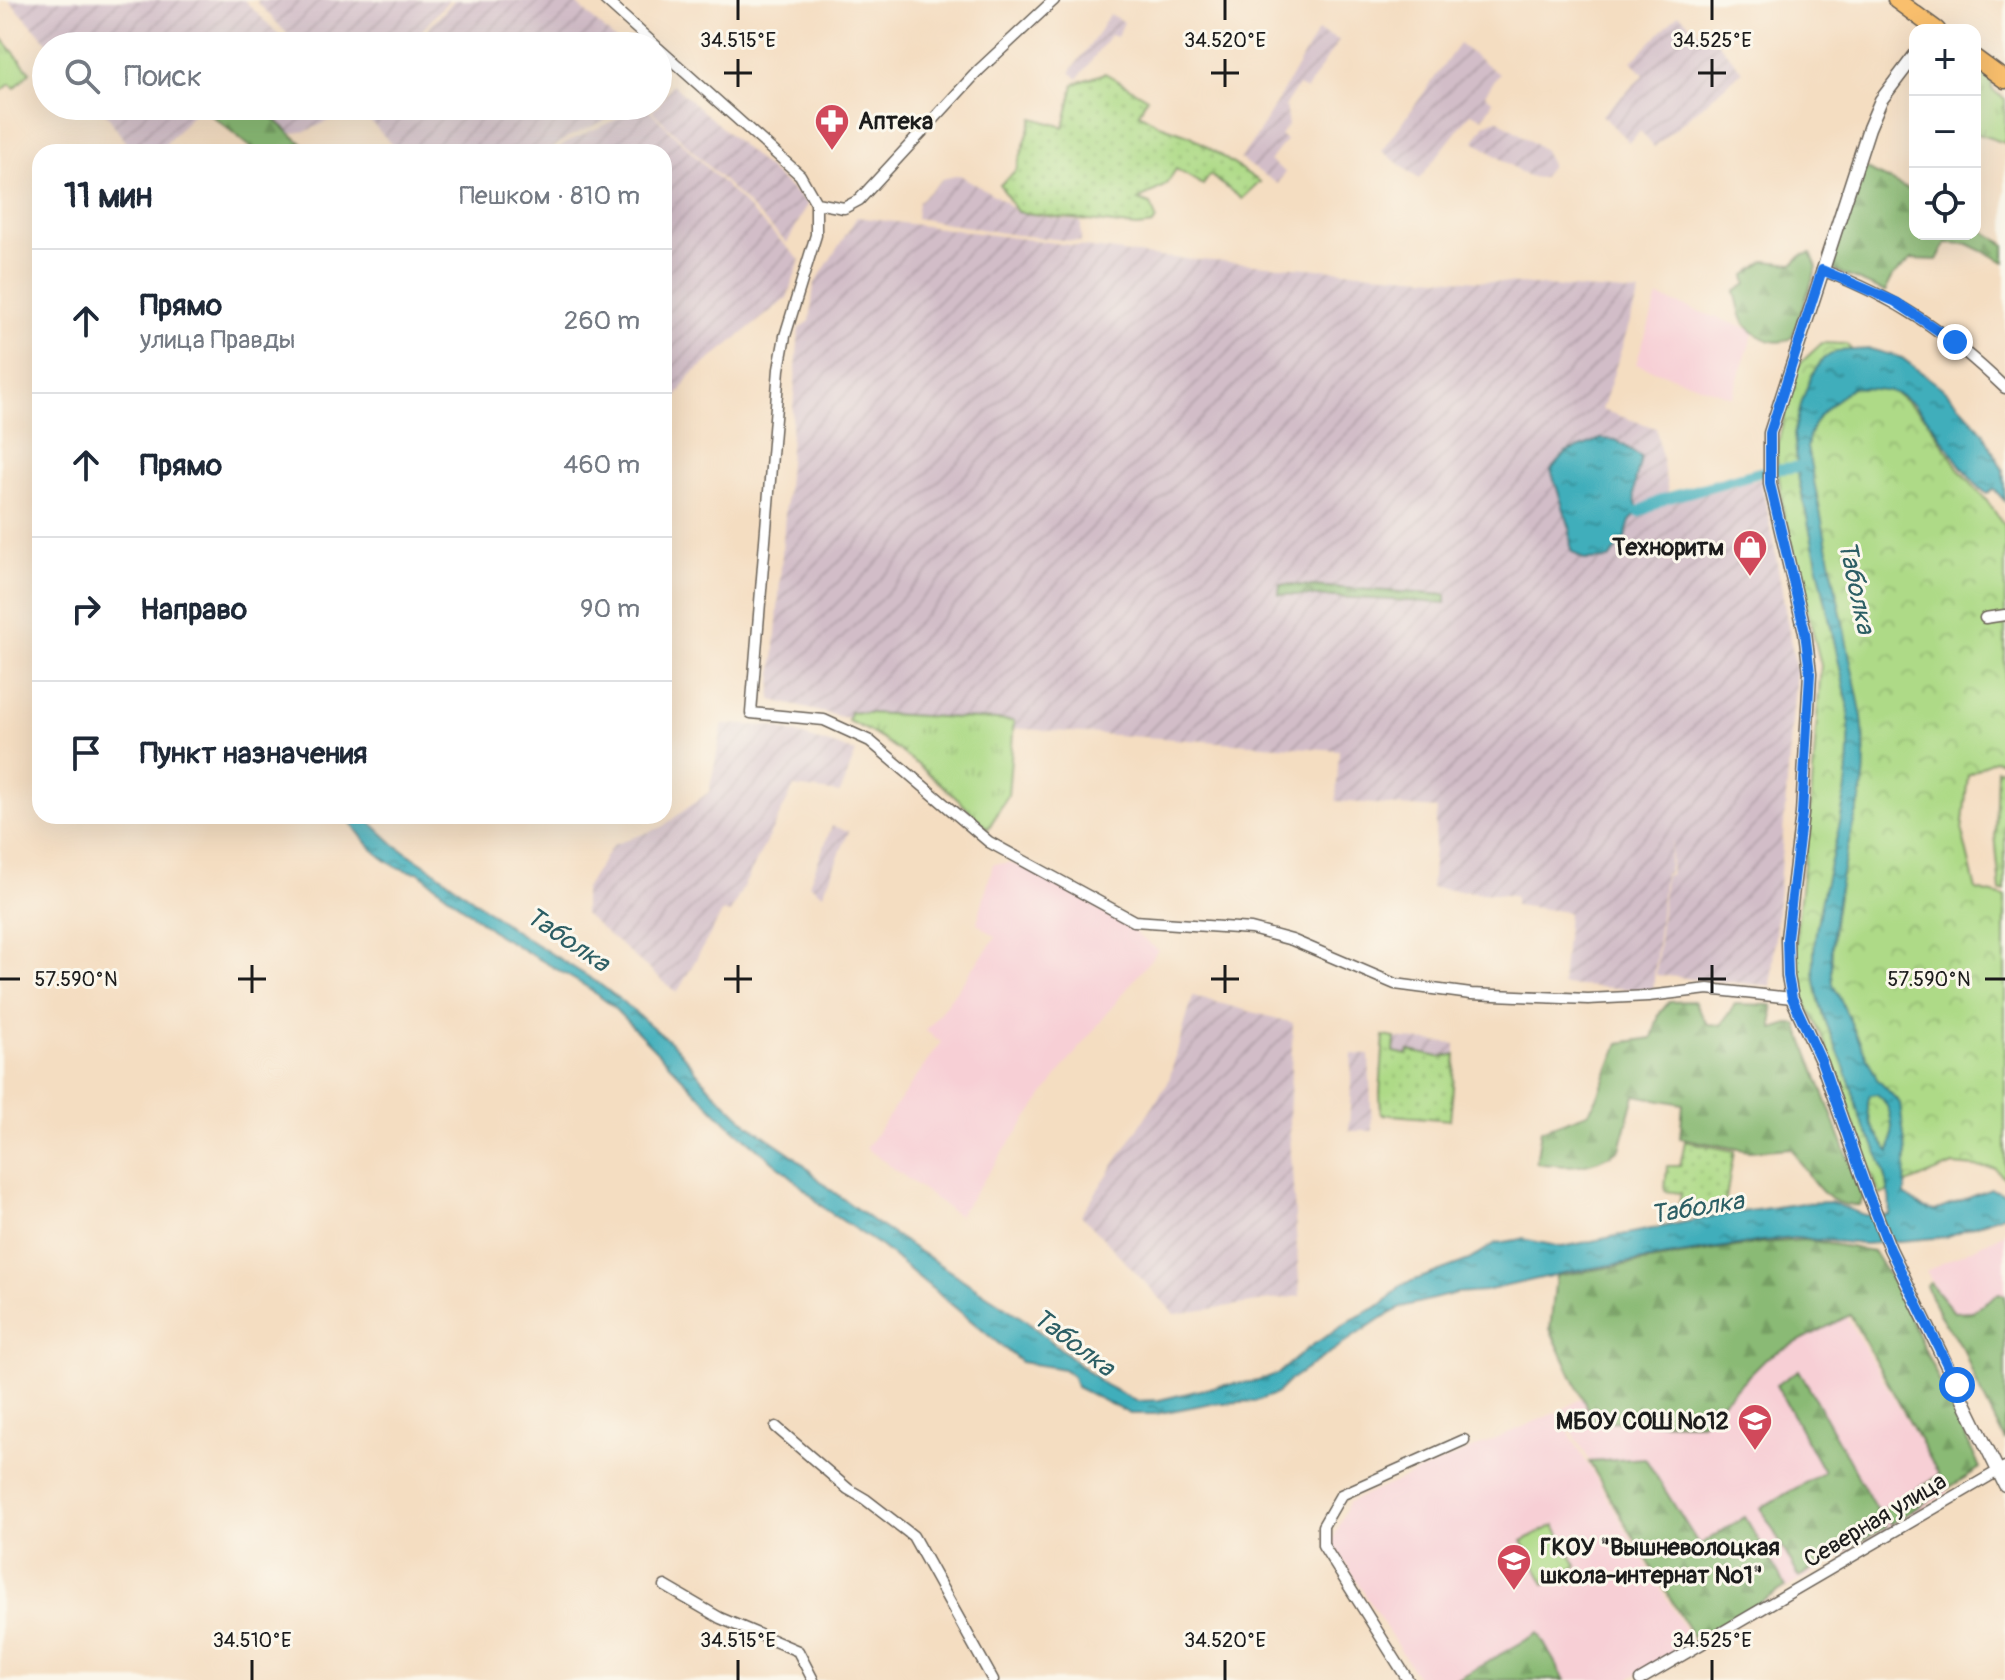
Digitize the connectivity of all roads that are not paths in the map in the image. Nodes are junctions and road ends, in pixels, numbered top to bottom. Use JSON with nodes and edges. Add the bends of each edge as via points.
{"nodes":[{"id":1,"x":605,"y":0,"type":"edge"},
{"id":2,"x":1036,"y":0,"type":"edge"},
{"id":3,"x":1896,"y":0,"type":"edge"},
{"id":4,"x":1050,"y":4,"type":"edge"},
{"id":5,"x":1928,"y":24,"type":"edge"},
{"id":6,"x":640,"y":32,"type":"edge"},
{"id":7,"x":672,"y":60,"type":"edge"},
{"id":8,"x":1981,"y":62,"type":"edge"},
{"id":9,"x":1909,"y":63,"type":"edge"},
{"id":10,"x":2005,"y":80,"type":"edge"},
{"id":11,"x":816,"y":203,"type":"junction"},
{"id":12,"x":1822,"y":270,"type":"junction"},
{"id":13,"x":2005,"y":388,"type":"edge"},
{"id":14,"x":2005,"y":615,"type":"edge"},
{"id":15,"x":1985,"y":618,"type":"dead end"},
{"id":16,"x":1792,"y":998,"type":"junction"},
{"id":17,"x":776,"y":1427,"type":"dead end"},
{"id":18,"x":1464,"y":1440,"type":"dead end"},
{"id":19,"x":2001,"y":1469,"type":"edge"},
{"id":20,"x":2005,"y":1485,"type":"edge"},
{"id":21,"x":665,"y":1586,"type":"dead end"},
{"id":22,"x":813,"y":1680,"type":"edge"},
{"id":23,"x":993,"y":1680,"type":"edge"},
{"id":24,"x":1408,"y":1680,"type":"edge"},
{"id":25,"x":1640,"y":1680,"type":"edge"}],
"edges":[{"from":1,"to":6,"type":"street"},
{"from":2,"to":4,"type":"street"},
{"from":3,"to":5,"type":"highway"},
{"from":4,"to":11,"type":"street","via":[[979,70],[859,200],[844,208]]},
{"from":7,"to":11,"type":"street","via":[[800,175]]},
{"from":8,"to":10,"type":"highway"},
{"from":9,"to":12,"type":"street","via":[[1871,122]]},
{"from":11,"to":16,"type":"street","via":[[816,235],[779,369],[751,713],[824,720],[870,741],[989,842],[1134,921],[1251,929],[1292,940],[1395,984],[1471,994],[1588,999],[1708,989]]},
{"from":12,"to":13,"type":"street","via":[[1896,302],[1955,342]]},
{"from":12,"to":16,"type":"street","via":[[1770,433],[1770,484],[1810,673],[1802,814],[1787,938]]},
{"from":14,"to":15,"type":"street"},
{"from":16,"to":19,"type":"street","via":[[1822,1063],[1890,1249]]},
{"from":17,"to":23,"type":"street","via":[[913,1536]]},
{"from":18,"to":24,"type":"street","via":[[1341,1495],[1323,1526],[1323,1545]]},
{"from":19,"to":20,"type":"street"},
{"from":19,"to":25,"type":"street","name":"Северная улица"},
{"from":21,"to":22,"type":"street","via":[[720,1618],[798,1651]]}]}
